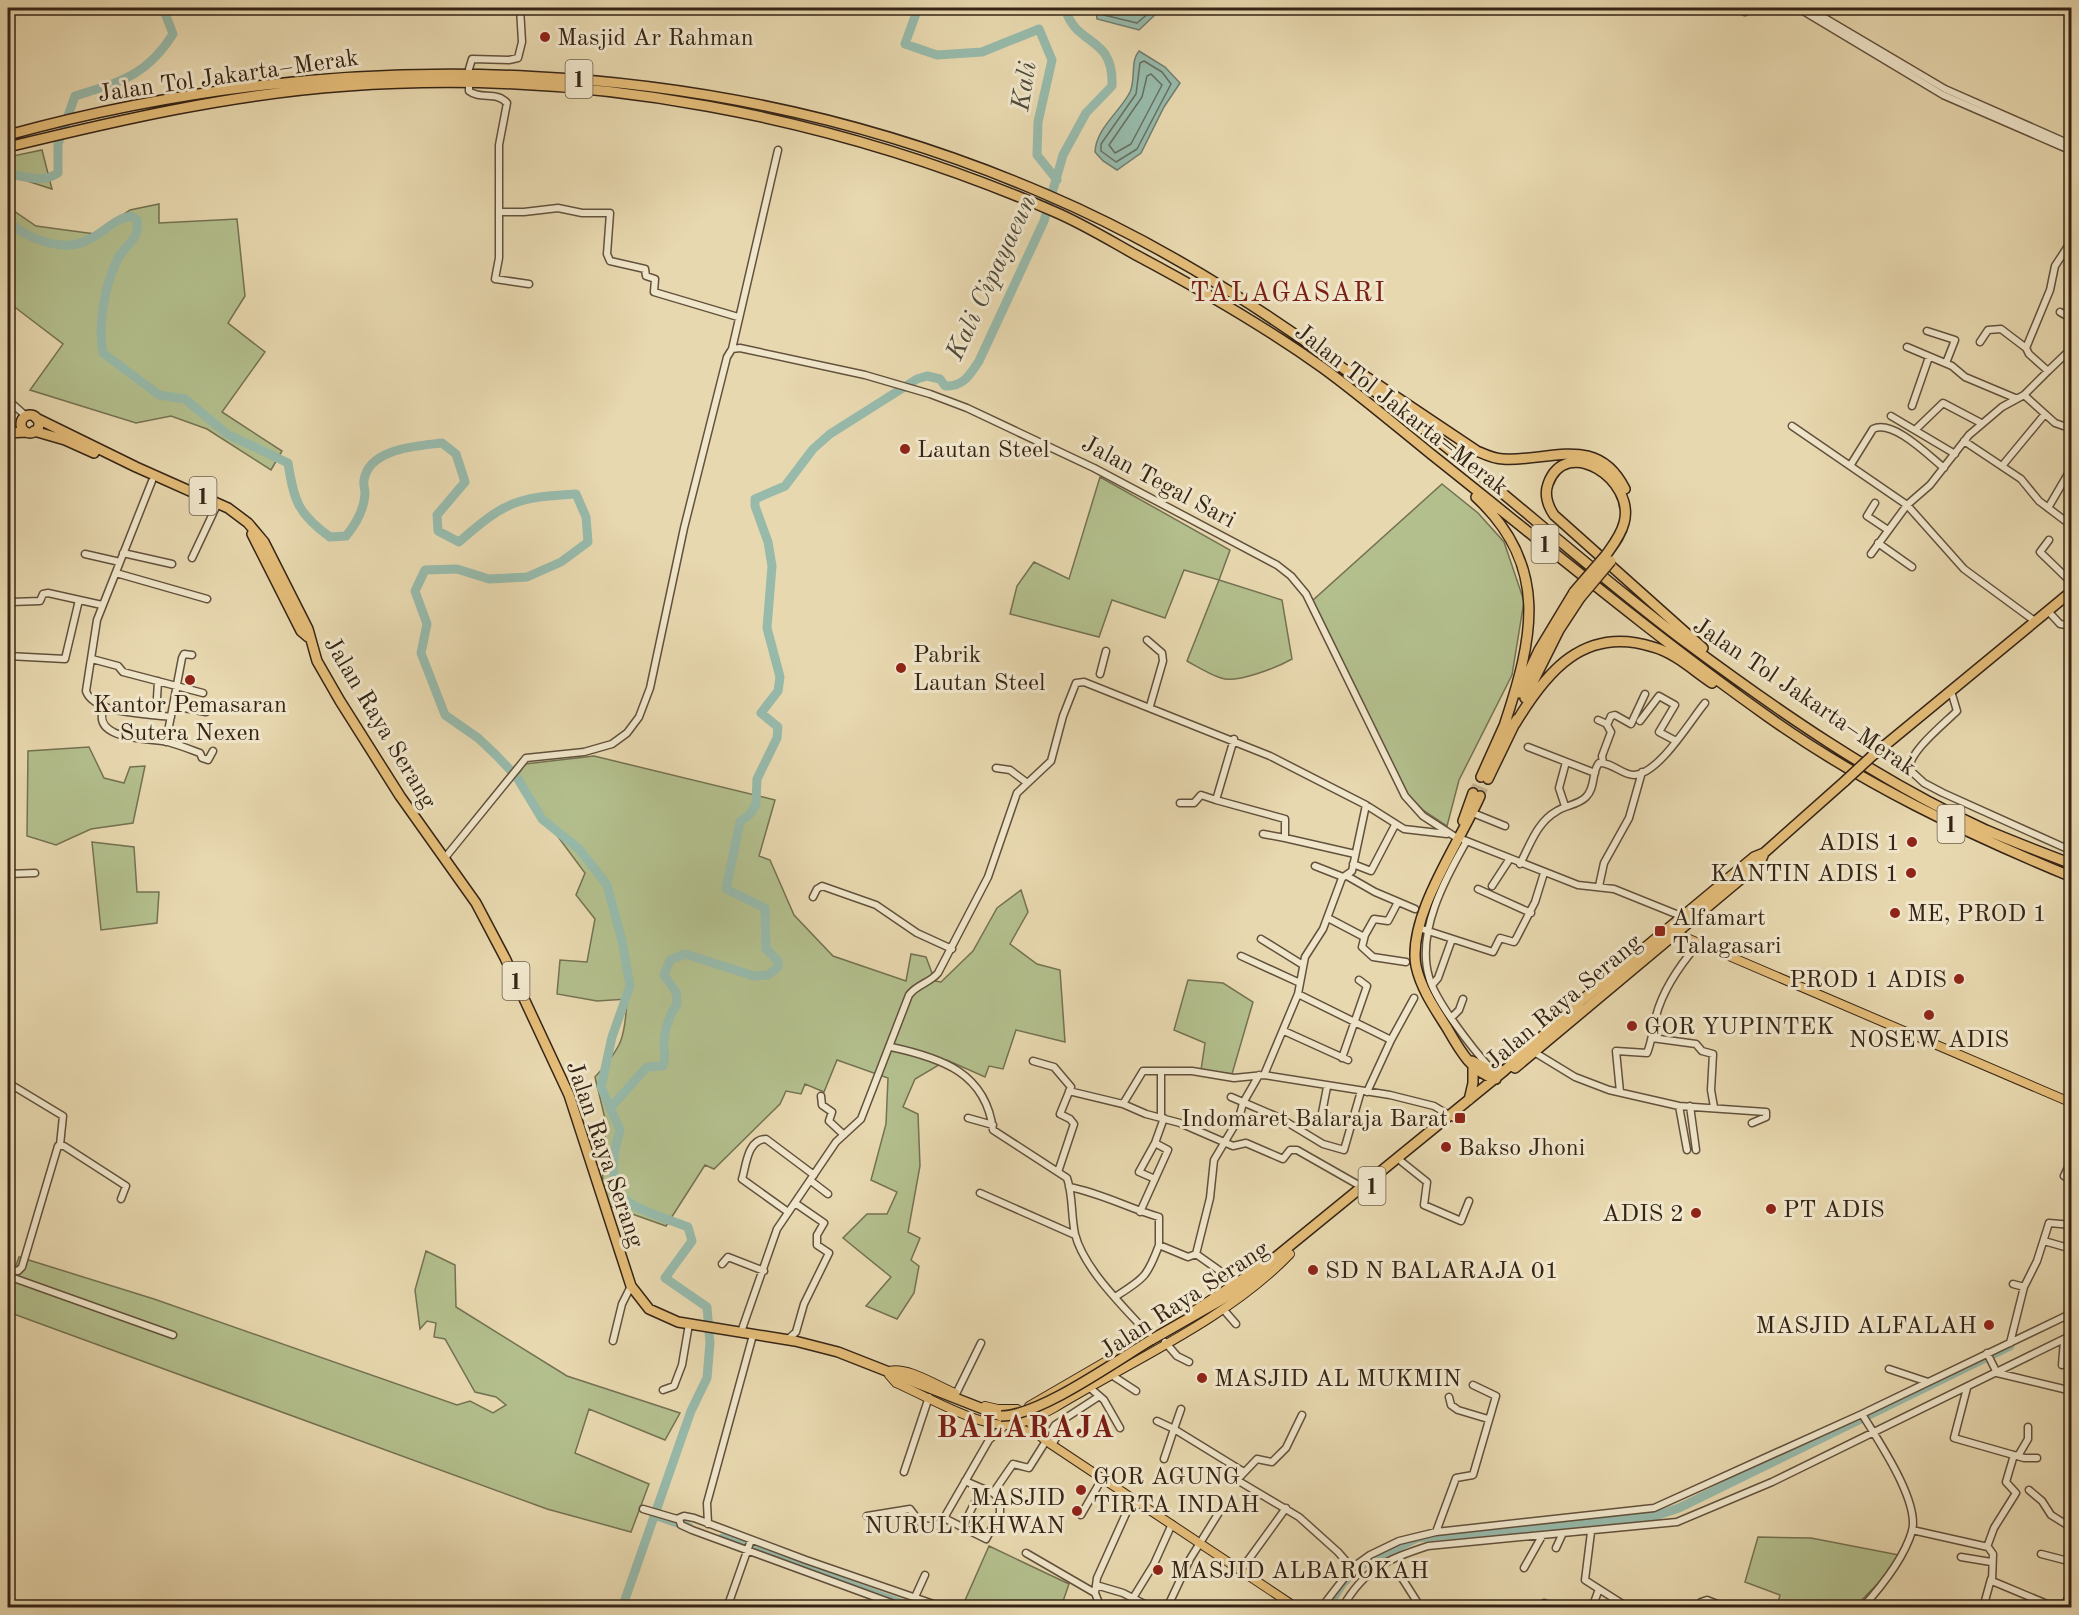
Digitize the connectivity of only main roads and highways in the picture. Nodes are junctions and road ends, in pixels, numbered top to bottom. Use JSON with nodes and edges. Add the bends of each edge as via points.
{"nodes":[{"id":1,"x":8,"y":135,"type":"edge"},
{"id":2,"x":8,"y":147,"type":"edge"},
{"id":3,"x":1257,"y":308,"type":"junction"},
{"id":4,"x":1250,"y":319,"type":"junction"},
{"id":5,"x":1334,"y":361,"type":"junction"},
{"id":6,"x":1325,"y":370,"type":"junction"},
{"id":7,"x":29,"y":424,"type":"junction"},
{"id":8,"x":8,"y":427,"type":"edge"},
{"id":9,"x":8,"y":433,"type":"edge"},
{"id":10,"x":95,"y":450,"type":"junction"},
{"id":11,"x":1608,"y":558,"type":"junction"},
{"id":12,"x":2072,"y":591,"type":"edge"},
{"id":13,"x":308,"y":637,"type":"junction"},
{"id":14,"x":1731,"y":674,"type":"junction"},
{"id":15,"x":1767,"y":716,"type":"junction"},
{"id":16,"x":1510,"y":723,"type":"junction"},
{"id":17,"x":1484,"y":778,"type":"tunnel mouth"},
{"id":18,"x":1458,"y":839,"type":"junction"},
{"id":19,"x":1764,"y":853,"type":"junction"},
{"id":20,"x":2072,"y":864,"type":"edge"},
{"id":21,"x":2072,"y":877,"type":"edge"},
{"id":22,"x":1671,"y":930,"type":"junction"},
{"id":23,"x":1555,"y":1029,"type":"junction"},
{"id":24,"x":1472,"y":1065,"type":"junction"},
{"id":25,"x":1495,"y":1076,"type":"junction"},
{"id":26,"x":1472,"y":1099,"type":"junction"},
{"id":27,"x":2072,"y":1103,"type":"edge"},
{"id":28,"x":1380,"y":1176,"type":"junction"},
{"id":29,"x":1289,"y":1251,"type":"junction"},
{"id":30,"x":1134,"y":1345,"type":"junction"},
{"id":31,"x":1143,"y":1355,"type":"junction"},
{"id":32,"x":889,"y":1373,"type":"junction"},
{"id":33,"x":1050,"y":1394,"type":"junction"},
{"id":34,"x":1027,"y":1407,"type":"junction"},
{"id":35,"x":1054,"y":1408,"type":"junction"},
{"id":36,"x":1029,"y":1420,"type":"junction"},
{"id":37,"x":1009,"y":1425,"type":"junction"},
{"id":38,"x":1037,"y":1435,"type":"junction"},
{"id":39,"x":1297,"y":1608,"type":"edge"}],
"edges":[{"from":1,"to":3,"type":"highway","name":"Jalan Tol Jakarta–Merak","number":"1","via":[[97,112],[198,94],[349,76],[582,79],[694,92],[842,123],[982,168],[1062,201],[1185,264]]},
{"from":2,"to":4,"type":"highway","name":"Jalan Tol Jakarta–Merak","number":"1","via":[[195,105],[296,91],[400,84],[522,84],[693,105],[831,134],[911,157],[1059,213]]},
{"from":3,"to":4,"type":"highway"},
{"from":3,"to":5,"type":"highway","name":"Jalan Tol Jakarta–Merak","number":"1"},
{"from":4,"to":6,"type":"highway","name":"Jalan Tol Jakarta–Merak","number":"1"},
{"from":5,"to":11,"type":"highway","via":[[1352,368],[1491,458],[1565,453],[1588,455],[1603,463],[1619,477],[1631,510],[1630,524]]},
{"from":5,"to":14,"type":"highway","name":"Jalan Tol Jakarta–Merak","number":"1","via":[[1683,640]]},
{"from":6,"to":15,"type":"highway","name":"Jalan Tol Jakarta–Merak","number":"1"},
{"from":6,"to":16,"type":"highway","via":[[1487,506],[1500,522],[1528,590],[1531,619]]},
{"from":7,"to":8,"type":"highway","name":"Jalan Raya Serang","number":"1"},
{"from":7,"to":9,"type":"highway","name":"Jalan Raya Serang","number":"1"},
{"from":7,"to":10,"type":"highway","name":"Jalan Raya Serang","number":"1"},
{"from":10,"to":13,"type":"highway","name":"Jalan Raya Serang","number":"1","via":[[238,520],[252,535],[301,631]]},
{"from":10,"to":13,"type":"highway","name":"Jalan Raya Serang","number":"1","via":[[228,508],[248,523],[264,542],[308,629]]},
{"from":11,"to":14,"type":"highway","via":[[1625,522],[1623,497],[1613,480],[1600,470],[1584,463],[1560,466],[1546,489],[1554,515]]},
{"from":11,"to":16,"type":"highway","bridge":true,"via":[[1539,650]]},
{"from":12,"to":19,"type":"highway","name":"Jalan Raya Serang","number":"1","bridge":true,"via":[[1872,756]]},
{"from":13,"to":32,"type":"highway","name":"Jalan Raya Serang","number":"1","via":[[317,661],[377,762],[488,925],[557,1066],[638,1297],[659,1316],[838,1352]]},
{"from":14,"to":20,"type":"highway","name":"Jalan Tol Jakarta–Merak","number":"1","via":[[1879,773],[1984,829]]},
{"from":15,"to":16,"type":"highway","via":[[1661,650],[1618,642],[1592,646],[1566,659],[1547,675]]},
{"from":15,"to":21,"type":"highway","name":"Jalan Tol Jakarta–Merak","number":"1","via":[[1880,787],[1979,839]]},
{"from":16,"to":17,"type":"highway"},
{"from":18,"to":18,"type":"highway","via":[[1477,794],[1473,813]]},
{"from":18,"to":24,"type":"highway","via":[[1423,913],[1416,951],[1419,975],[1431,1001]]},
{"from":19,"to":22,"type":"highway","name":"Jalan Raya Serang","number":"1","via":[[1681,916]]},
{"from":19,"to":22,"type":"highway","name":"Jalan Raya Serang","number":"1","via":[[1760,863]]},
{"from":22,"to":23,"type":"highway","name":"Jalan Raya Serang","number":"1"},
{"from":22,"to":27,"type":"main road"},
{"from":23,"to":25,"type":"highway","name":"Jalan Raya Serang","number":"1"},
{"from":23,"to":25,"type":"highway","name":"Jalan Raya Serang","number":"1","via":[[1534,1052]]},
{"from":24,"to":25,"type":"highway"},
{"from":24,"to":25,"type":"highway"},
{"from":24,"to":26,"type":"highway"},
{"from":25,"to":26,"type":"highway","name":"Jalan Raya Serang","number":"1"},
{"from":26,"to":28,"type":"highway","name":"Jalan Raya Serang","number":"1"},
{"from":28,"to":29,"type":"highway","name":"Jalan Raya Serang","number":"1"},
{"from":28,"to":29,"type":"highway","name":"Jalan Raya Serang","number":"1"},
{"from":29,"to":30,"type":"main road"},
{"from":29,"to":31,"type":"main road","via":[[1254,1288]]},
{"from":29,"to":32,"type":"highway","name":"Jalan Raya Serang","number":"1","bridge":true,"via":[[1198,1318],[1024,1417],[991,1418]]},
{"from":30,"to":31,"type":"main road","via":[[1141,1347]]},
{"from":30,"to":33,"type":"main road"},
{"from":31,"to":35,"type":"main road"},
{"from":32,"to":34,"type":"main road","via":[[896,1370],[912,1375],[998,1409]]},
{"from":32,"to":37,"type":"main road","via":[[896,1383],[985,1421]]},
{"from":33,"to":34,"type":"main road"},
{"from":33,"to":35,"type":"main road","via":[[1055,1399]]},
{"from":34,"to":36,"type":"main road"},
{"from":35,"to":36,"type":"main road"},
{"from":36,"to":37,"type":"main road"},
{"from":36,"to":38,"type":"main road"},
{"from":37,"to":38,"type":"main road"},
{"from":38,"to":39,"type":"main road"}]}
